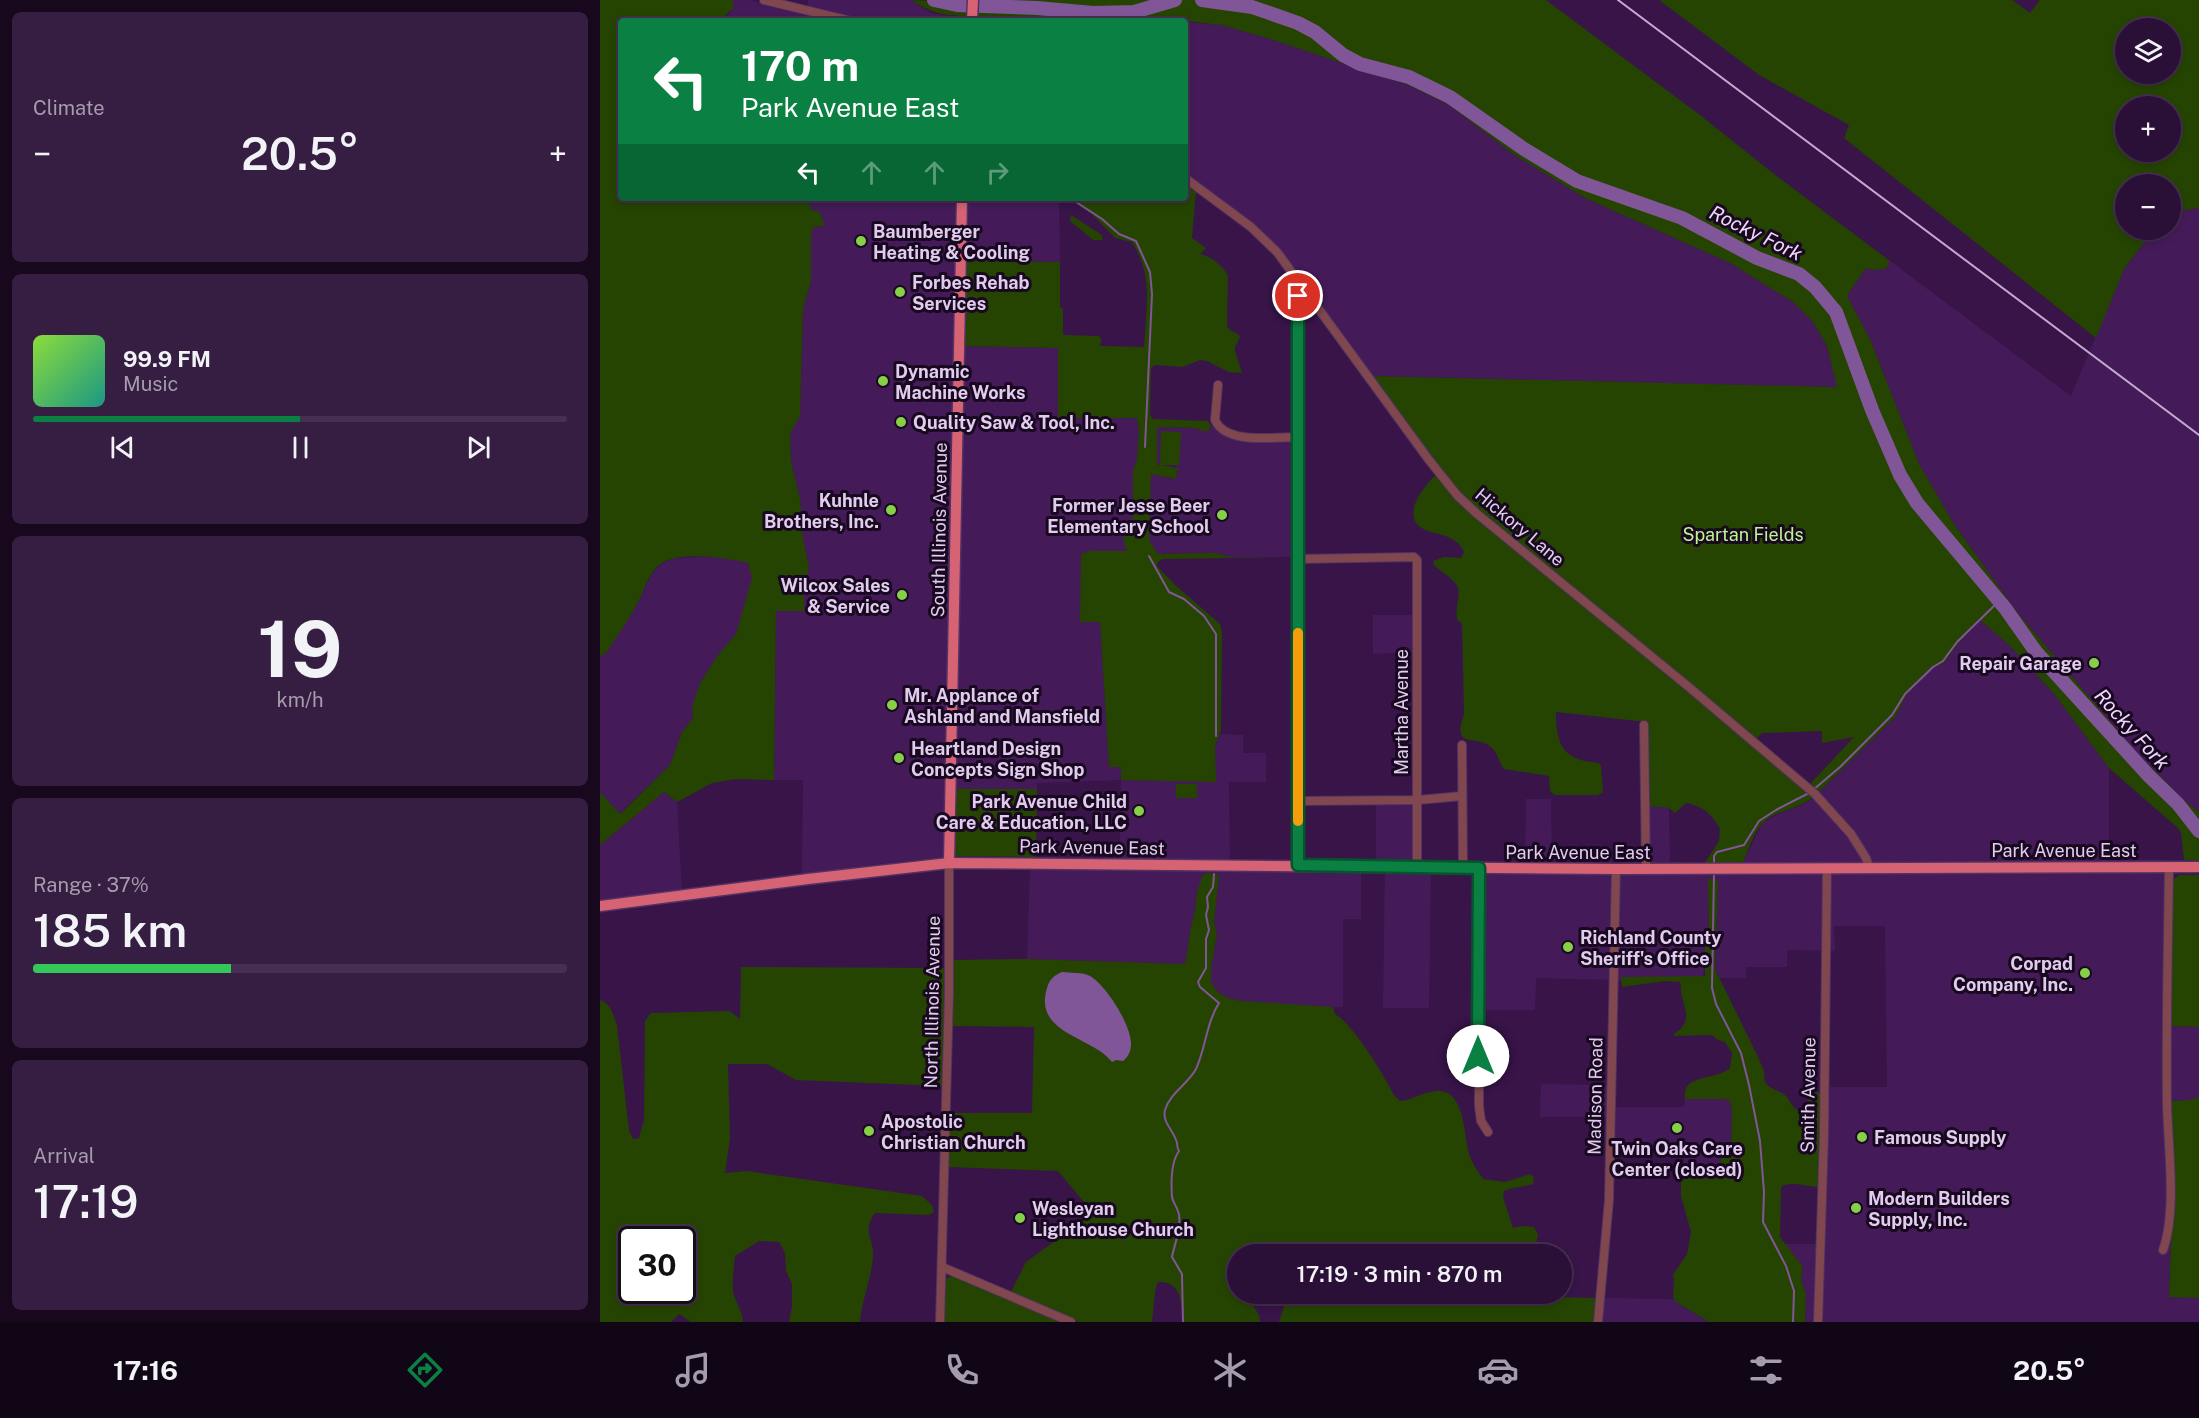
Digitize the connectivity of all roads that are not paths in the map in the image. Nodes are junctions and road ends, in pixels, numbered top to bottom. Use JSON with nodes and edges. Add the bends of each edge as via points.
{"nodes":[{"id":1,"x":764,"y":0,"type":"edge"},
{"id":2,"x":973,"y":0,"type":"edge"},
{"id":3,"x":839,"y":18,"type":"edge"},
{"id":4,"x":972,"y":18,"type":"edge"},
{"id":5,"x":1188,"y":180,"type":"edge"},
{"id":6,"x":962,"y":201,"type":"edge"},
{"id":7,"x":1298,"y":280,"type":"junction"},
{"id":8,"x":1218,"y":385,"type":"dead end"},
{"id":9,"x":1298,"y":437,"type":"junction"},
{"id":10,"x":1298,"y":559,"type":"junction"},
{"id":11,"x":1644,"y":725,"type":"dead end"},
{"id":12,"x":1462,"y":745,"type":"dead end"},
{"id":13,"x":1462,"y":796,"type":"junction"},
{"id":14,"x":1418,"y":800,"type":"junction"},
{"id":15,"x":1298,"y":801,"type":"junction"},
{"id":16,"x":949,"y":863,"type":"junction"},
{"id":17,"x":1298,"y":865,"type":"junction"},
{"id":18,"x":1418,"y":867,"type":"junction"},
{"id":19,"x":1869,"y":867,"type":"junction"},
{"id":20,"x":2169,"y":867,"type":"junction"},
{"id":21,"x":2199,"y":867,"type":"edge"},
{"id":22,"x":1463,"y":868,"type":"junction"},
{"id":23,"x":1479,"y":868,"type":"junction"},
{"id":24,"x":1827,"y":868,"type":"junction"},
{"id":25,"x":1616,"y":869,"type":"junction"},
{"id":26,"x":1646,"y":869,"type":"junction"},
{"id":27,"x":600,"y":906,"type":"edge"},
{"id":28,"x":1488,"y":1132,"type":"dead end"},
{"id":29,"x":2163,"y":1250,"type":"dead end"},
{"id":30,"x":942,"y":1267,"type":"junction"},
{"id":31,"x":940,"y":1322,"type":"edge"},
{"id":32,"x":1071,"y":1322,"type":"edge"},
{"id":33,"x":1598,"y":1322,"type":"edge"},
{"id":34,"x":1818,"y":1322,"type":"edge"}],
"edges":[{"from":1,"to":3,"type":"street"},
{"from":2,"to":4,"type":"main road"},
{"from":5,"to":7,"type":"street","name":"Hickory Lane","via":[[1259,233]]},
{"from":6,"to":16,"type":"main road","name":"South Illinois Avenue"},
{"from":7,"to":9,"type":"street"},
{"from":7,"to":19,"type":"street","name":"Hickory Lane","via":[[1463,501],[1815,794],[1851,834]]},
{"from":8,"to":9,"type":"street","via":[[1215,420],[1225,433],[1240,437]]},
{"from":9,"to":10,"type":"street"},
{"from":10,"to":14,"type":"street","name":"Martha Avenue","via":[[1417,560]]},
{"from":10,"to":15,"type":"street"},
{"from":11,"to":26,"type":"street"},
{"from":12,"to":13,"type":"street"},
{"from":13,"to":14,"type":"street"},
{"from":13,"to":22,"type":"street"},
{"from":14,"to":15,"type":"street"},
{"from":14,"to":18,"type":"street","name":"Martha Avenue"},
{"from":15,"to":17,"type":"street"},
{"from":16,"to":17,"type":"main road","name":"Park Avenue East"},
{"from":16,"to":27,"type":"main road","name":"Park Avenue East"},
{"from":16,"to":30,"type":"street","name":"North Illinois Avenue"},
{"from":17,"to":18,"type":"main road","name":"Park Avenue East"},
{"from":18,"to":22,"type":"main road","name":"Park Avenue East"},
{"from":19,"to":20,"type":"main road","name":"Park Avenue East"},
{"from":19,"to":24,"type":"main road","name":"Park Avenue East"},
{"from":20,"to":21,"type":"main road","name":"Park Avenue East"},
{"from":20,"to":29,"type":"street","via":[[2170,1190]]},
{"from":22,"to":23,"type":"main road","name":"Park Avenue East"},
{"from":23,"to":25,"type":"main road","name":"Park Avenue East"},
{"from":23,"to":28,"type":"street","via":[[1479,1107]]},
{"from":24,"to":26,"type":"main road","name":"Park Avenue East"},
{"from":24,"to":34,"type":"street","name":"Smith Avenue"},
{"from":25,"to":26,"type":"main road","name":"Park Avenue East"},
{"from":25,"to":33,"type":"street","name":"Madison Road","via":[[1609,1200]]},
{"from":30,"to":31,"type":"street","name":"North Illinois Avenue"},
{"from":30,"to":32,"type":"street"}]}
